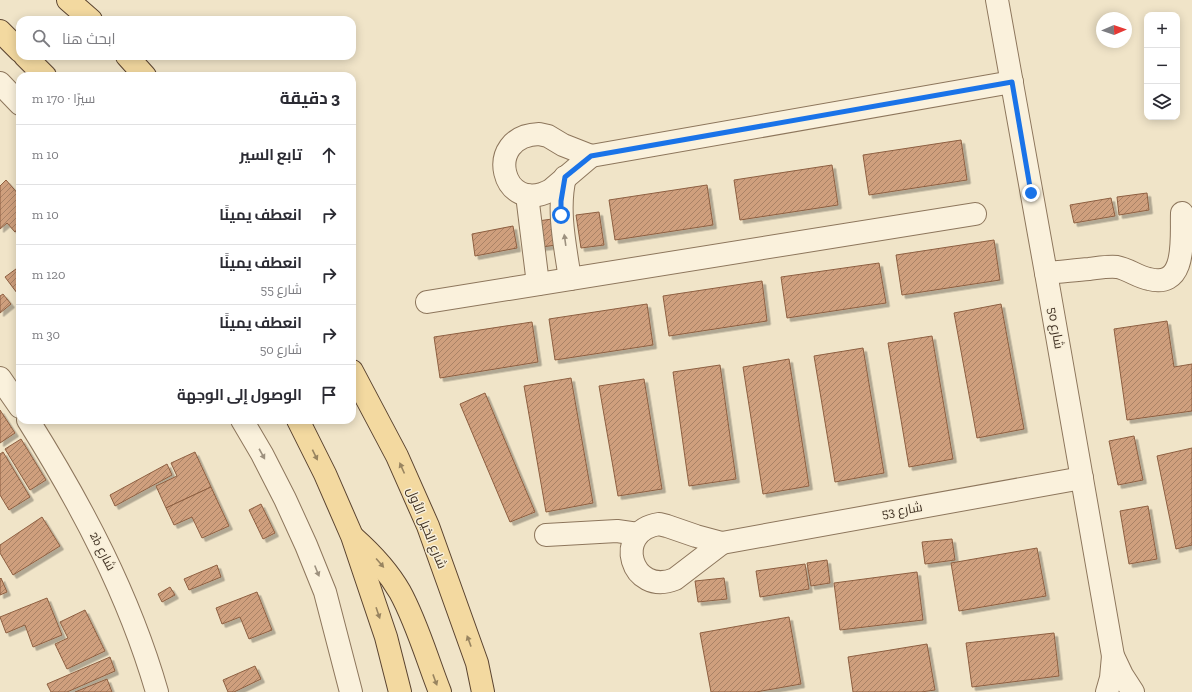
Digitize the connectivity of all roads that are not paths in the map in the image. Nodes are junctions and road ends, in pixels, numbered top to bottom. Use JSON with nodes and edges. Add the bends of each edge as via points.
{"nodes":[{"id":1,"x":68,"y":0,"type":"edge"},
{"id":2,"x":996,"y":0,"type":"edge"},
{"id":3,"x":86,"y":16,"type":"edge"},
{"id":4,"x":0,"y":31,"type":"edge"},
{"id":5,"x":16,"y":47,"type":"edge"},
{"id":6,"x":29,"y":60,"type":"edge"},
{"id":7,"x":131,"y":60,"type":"edge"},
{"id":8,"x":41,"y":72,"type":"edge"},
{"id":9,"x":141,"y":72,"type":"edge"},
{"id":10,"x":1012,"y":82,"type":"junction"},
{"id":11,"x":0,"y":83,"type":"edge"},
{"id":12,"x":16,"y":100,"type":"edge"},
{"id":13,"x":591,"y":156,"type":"junction"},
{"id":14,"x":565,"y":177,"type":"junction"},
{"id":15,"x":527,"y":195,"type":"junction"},
{"id":16,"x":1182,"y":213,"type":"dead end"},
{"id":17,"x":976,"y":214,"type":"dead end"},
{"id":18,"x":1046,"y":273,"type":"junction"},
{"id":19,"x":570,"y":279,"type":"junction"},
{"id":20,"x":538,"y":284,"type":"junction"},
{"id":21,"x":428,"y":302,"type":"dead end"},
{"id":22,"x":0,"y":378,"type":"edge"},
{"id":23,"x":356,"y":379,"type":"edge"},
{"id":24,"x":16,"y":401,"type":"edge"},
{"id":25,"x":31,"y":424,"type":"edge"},
{"id":26,"x":244,"y":424,"type":"edge"},
{"id":27,"x":300,"y":424,"type":"edge"},
{"id":28,"x":1082,"y":478,"type":"junction"},
{"id":29,"x":638,"y":534,"type":"junction"},
{"id":30,"x":546,"y":535,"type":"dead end"},
{"id":31,"x":352,"y":536,"type":"junction"},
{"id":32,"x":722,"y":542,"type":"junction"},
{"id":33,"x":1113,"y":656,"type":"junction"},
{"id":34,"x":477,"y":663,"type":"junction"},
{"id":35,"x":157,"y":692,"type":"edge"},
{"id":36,"x":351,"y":692,"type":"edge"},
{"id":37,"x":400,"y":692,"type":"edge"},
{"id":38,"x":440,"y":692,"type":"edge"},
{"id":39,"x":483,"y":692,"type":"edge"},
{"id":40,"x":491,"y":692,"type":"edge"},
{"id":41,"x":1107,"y":692,"type":"edge"},
{"id":42,"x":1133,"y":692,"type":"edge"}],
"edges":[{"from":1,"to":3,"type":"main road"},
{"from":2,"to":10,"type":"street","name":"شارع 50"},
{"from":4,"to":5,"type":"main road"},
{"from":6,"to":8,"type":"main road"},
{"from":7,"to":9,"type":"main road"},
{"from":10,"to":13,"type":"street"},
{"from":10,"to":18,"type":"street","name":"شارع 50"},
{"from":11,"to":12,"type":"street"},
{"from":13,"to":14,"type":"street"},
{"from":13,"to":15,"type":"street","via":[[548,136],[539,134],[518,139],[509,148],[504,173],[513,188]]},
{"from":14,"to":15,"type":"street","via":[[544,194]]},
{"from":19,"to":14,"type":"street","one_way":true,"via":[[561,215]]},
{"from":15,"to":20,"type":"street"},
{"from":16,"to":18,"type":"street","via":[[1181,259],[1177,270],[1169,277],[1158,281],[1109,267]]},
{"from":17,"to":19,"type":"street"},
{"from":18,"to":28,"type":"street","name":"شارع 50"},
{"from":19,"to":20,"type":"street"},
{"from":20,"to":21,"type":"street"},
{"from":22,"to":24,"type":"street"},
{"from":34,"to":23,"type":"main road","name":"شارع الخيل الأول","one_way":true,"via":[[428,526],[397,456]]},
{"from":25,"to":35,"type":"street","name":"2b شارع","via":[[76,500],[117,580],[149,663]]},
{"from":26,"to":36,"type":"street","one_way":true,"via":[[285,499],[325,592]]},
{"from":27,"to":31,"type":"main road","one_way":true},
{"from":28,"to":32,"type":"street","name":"شارع 53"},
{"from":28,"to":33,"type":"street","name":"شارع 50"},
{"from":29,"to":30,"type":"street","via":[[617,531]]},
{"from":29,"to":32,"type":"street","via":[[644,528],[659,524]]},
{"from":29,"to":32,"type":"street","via":[[632,548],[634,564],[644,577],[659,583],[683,574]]},
{"from":31,"to":37,"type":"main road","one_way":true,"via":[[386,637]]},
{"from":31,"to":38,"type":"main road","one_way":true,"via":[[386,571],[400,592],[411,614]]},
{"from":33,"to":41,"type":"street","name":"شارع 50"},
{"from":33,"to":42,"type":"street","name":"شارع 50"},
{"from":34,"to":39,"type":"main road","name":"شارع الخيل الأول"},
{"from":34,"to":40,"type":"main road"}]}
